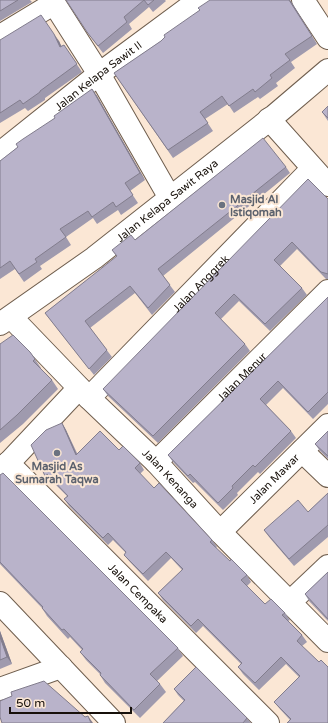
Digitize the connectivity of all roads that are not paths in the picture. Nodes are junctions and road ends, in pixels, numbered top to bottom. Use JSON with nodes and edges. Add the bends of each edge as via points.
{"nodes":[{"id":1,"x":199,"y":0,"type":"edge"},
{"id":2,"x":303,"y":0,"type":"edge"},
{"id":3,"x":52,"y":2,"type":"edge"},
{"id":4,"x":0,"y":36,"type":"edge"},
{"id":5,"x":328,"y":38,"type":"edge"},
{"id":6,"x":328,"y":70,"type":"edge"},
{"id":7,"x":99,"y":74,"type":"junction"},
{"id":8,"x":269,"y":119,"type":"junction"},
{"id":9,"x":0,"y":153,"type":"edge"},
{"id":10,"x":312,"y":169,"type":"junction"},
{"id":11,"x":328,"y":185,"type":"edge"},
{"id":12,"x":170,"y":198,"type":"junction"},
{"id":13,"x":328,"y":291,"type":"edge"},
{"id":14,"x":5,"y":320,"type":"edge"},
{"id":15,"x":84,"y":393,"type":"junction"},
{"id":16,"x":328,"y":426,"type":"edge"},
{"id":17,"x":302,"y":451,"type":"junction"},
{"id":18,"x":156,"y":462,"type":"junction"},
{"id":19,"x":4,"y":468,"type":"edge"},
{"id":20,"x":328,"y":476,"type":"edge"},
{"id":21,"x":220,"y":532,"type":"junction"},
{"id":22,"x":328,"y":566,"type":"edge"},
{"id":23,"x":290,"y":602,"type":"junction"},
{"id":24,"x":0,"y":604,"type":"edge"},
{"id":25,"x":328,"y":641,"type":"edge"},
{"id":26,"x":62,"y":667,"type":"junction"},
{"id":27,"x":0,"y":689,"type":"edge"},
{"id":28,"x":114,"y":723,"type":"edge"},
{"id":29,"x":268,"y":723,"type":"edge"}],
"edges":[{"from":1,"to":7,"type":"street","name":"Jalan Kelapa Sawit II"},
{"from":2,"to":5,"type":"street"},
{"from":3,"to":4,"type":"street"},
{"from":3,"to":7,"type":"street"},
{"from":6,"to":8,"type":"street","name":"Jalan Kelapa Sawit Raya"},
{"from":7,"to":9,"type":"street","name":"Jalan Kelapa Sawit II"},
{"from":7,"to":12,"type":"street"},
{"from":8,"to":10,"type":"street"},
{"from":8,"to":12,"type":"street","name":"Jalan Kelapa Sawit Raya"},
{"from":10,"to":11,"type":"street"},
{"from":10,"to":15,"type":"street","name":"Jalan Anggrek"},
{"from":12,"to":14,"type":"street","name":"Jalan Kelapa Sawit Raya","via":[[94,258]]},
{"from":13,"to":18,"type":"street","name":"Jalan Menur"},
{"from":14,"to":15,"type":"street","name":"Jalan Kenanga"},
{"from":15,"to":18,"type":"street","name":"Jalan Kenanga"},
{"from":15,"to":19,"type":"street","name":"Jalan Anggrek"},
{"from":16,"to":17,"type":"street","name":"Jalan Mawar"},
{"from":17,"to":20,"type":"street"},
{"from":17,"to":21,"type":"street","name":"Jalan Mawar"},
{"from":18,"to":21,"type":"street","name":"Jalan Kenanga"},
{"from":19,"to":29,"type":"street","name":"Jalan Cempaka"},
{"from":21,"to":23,"type":"street","name":"Jalan Kenanga"},
{"from":22,"to":23,"type":"street"},
{"from":23,"to":25,"type":"street","name":"Jalan Kenanga"},
{"from":24,"to":26,"type":"street"},
{"from":26,"to":27,"type":"street"},
{"from":26,"to":28,"type":"street"}]}
